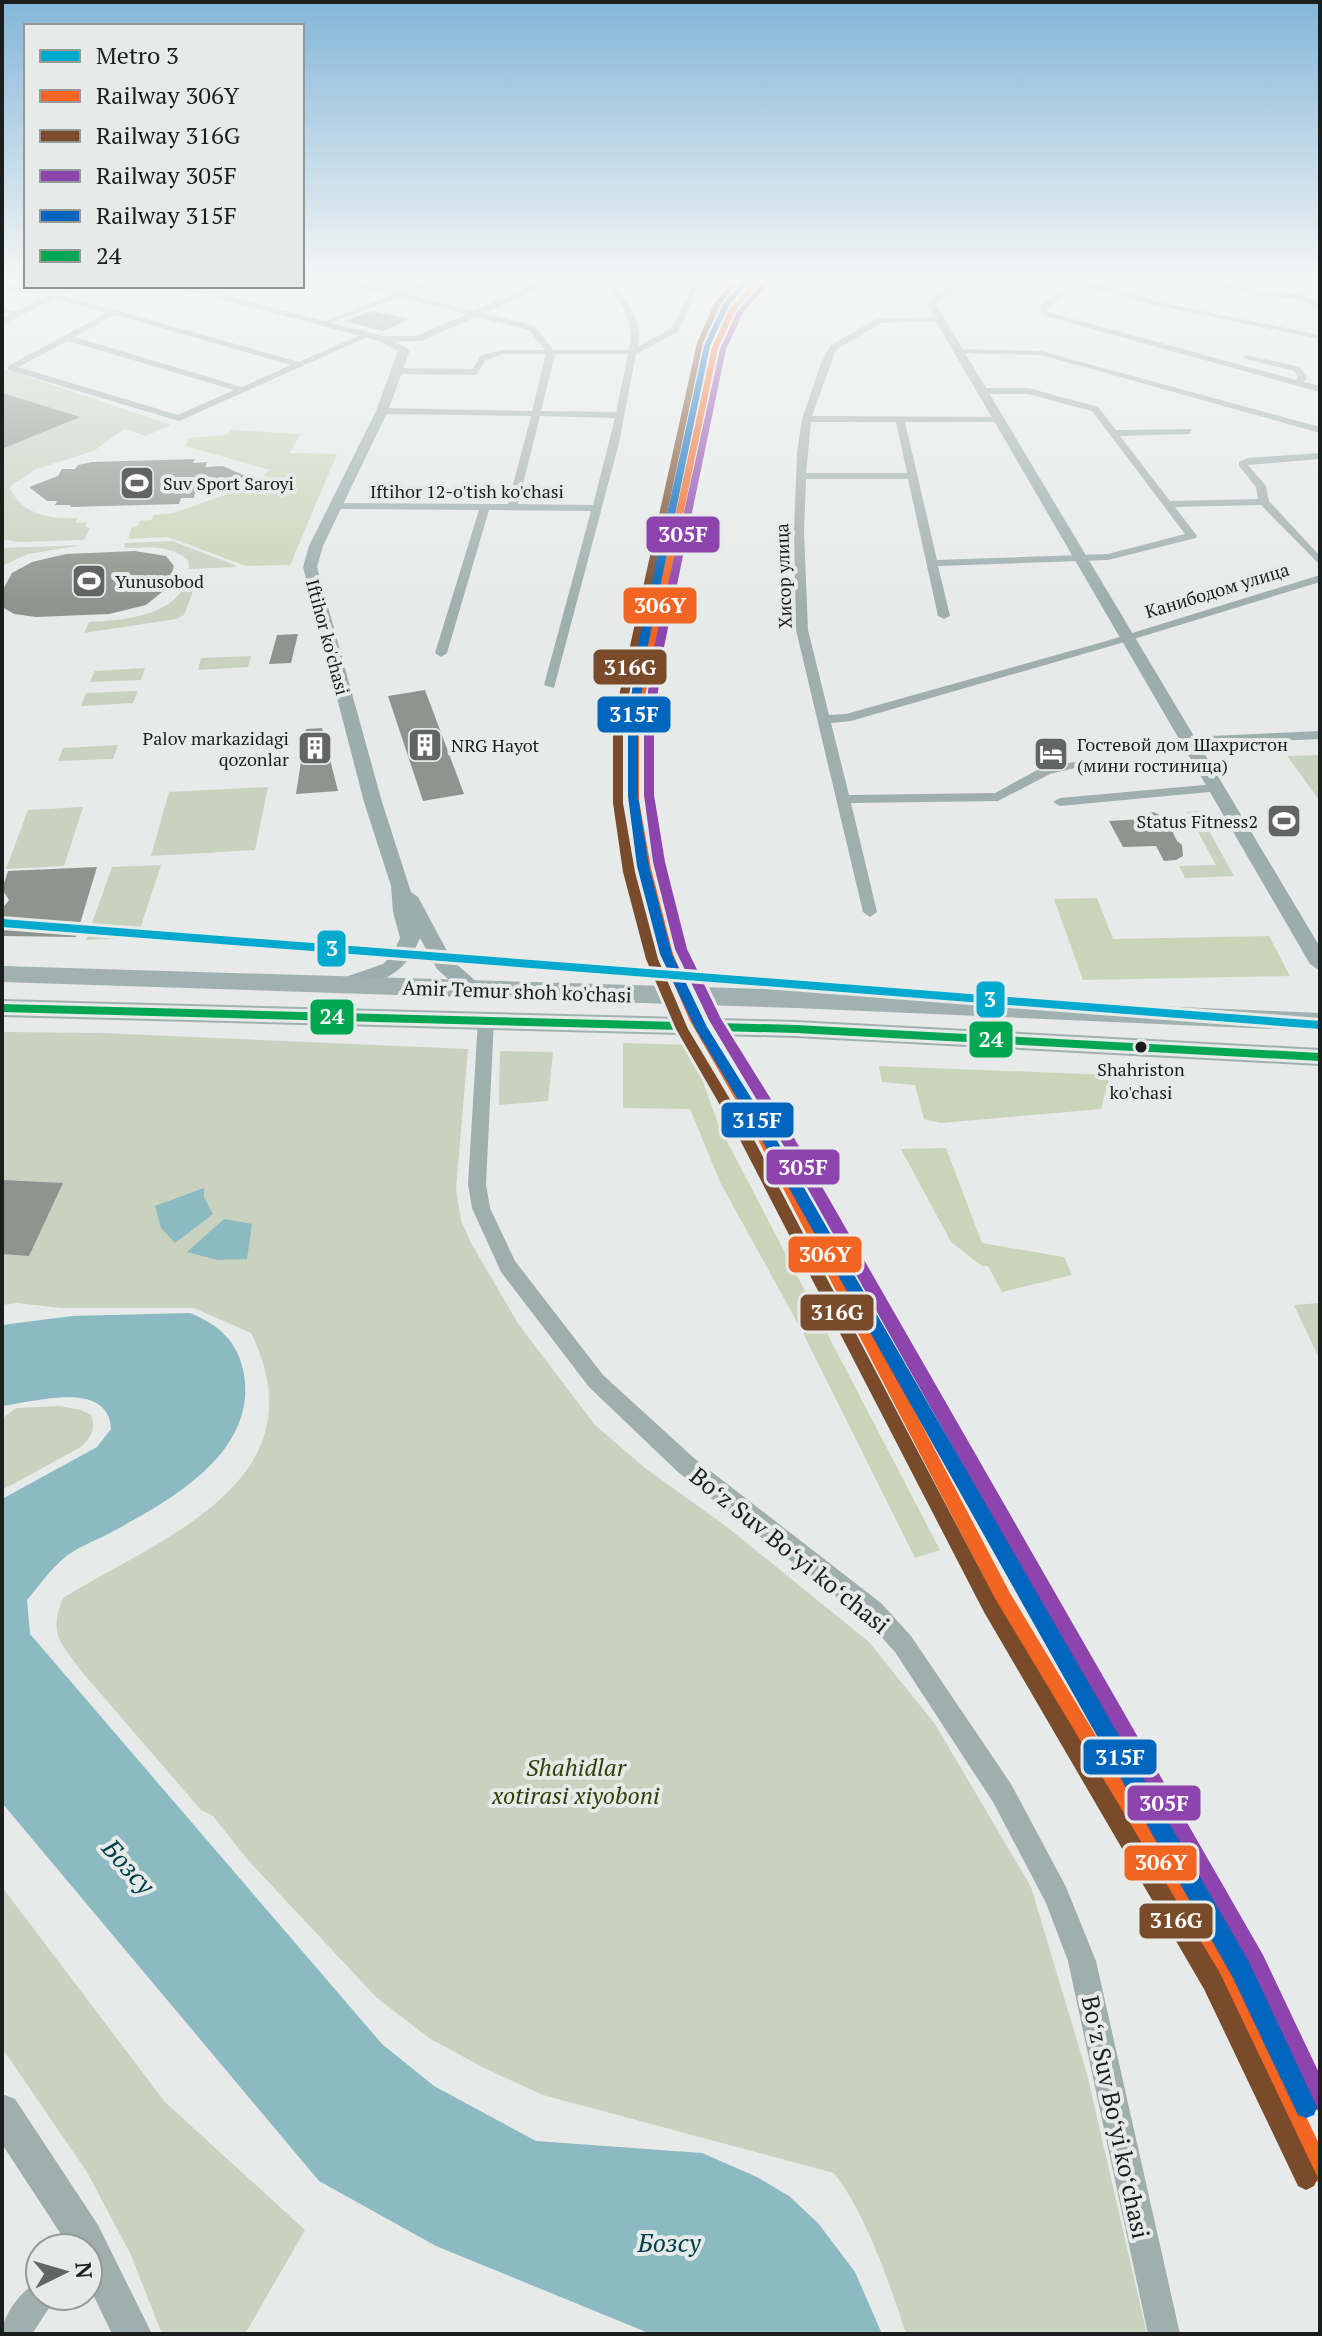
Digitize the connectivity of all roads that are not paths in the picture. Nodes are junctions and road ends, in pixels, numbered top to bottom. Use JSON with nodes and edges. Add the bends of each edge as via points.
{"nodes":[{"id":1,"x":75,"y":387,"type":"edge"},
{"id":2,"x":232,"y":387,"type":"edge"},
{"id":3,"x":249,"y":387,"type":"edge"},
{"id":4,"x":392,"y":387,"type":"edge"},
{"id":5,"x":542,"y":387,"type":"edge"},
{"id":6,"x":625,"y":387,"type":"edge"},
{"id":7,"x":817,"y":387,"type":"edge"},
{"id":8,"x":980,"y":387,"type":"edge"},
{"id":9,"x":1164,"y":387,"type":"edge"},
{"id":10,"x":242,"y":390,"type":"junction"},
{"id":11,"x":982,"y":391,"type":"junction"},
{"id":12,"x":382,"y":411,"type":"junction"},
{"id":13,"x":536,"y":413,"type":"junction"},
{"id":14,"x":619,"y":415,"type":"junction"},
{"id":15,"x":807,"y":419,"type":"junction"},
{"id":16,"x":999,"y":419,"type":"junction"},
{"id":17,"x":900,"y":420,"type":"junction"},
{"id":18,"x":1320,"y":430,"type":"edge"},
{"id":19,"x":1189,"y":431,"type":"dead end"},
{"id":20,"x":1115,"y":433,"type":"junction"},
{"id":21,"x":1320,"y":456,"type":"edge"},
{"id":22,"x":801,"y":476,"type":"junction"},
{"id":23,"x":913,"y":476,"type":"junction"},
{"id":24,"x":1264,"y":502,"type":"junction"},
{"id":25,"x":1168,"y":504,"type":"junction"},
{"id":26,"x":336,"y":506,"type":"junction"},
{"id":27,"x":485,"y":506,"type":"junction"},
{"id":28,"x":513,"y":506,"type":"junction"},
{"id":29,"x":597,"y":508,"type":"junction"},
{"id":30,"x":1079,"y":559,"type":"junction"},
{"id":31,"x":1320,"y":562,"type":"edge"},
{"id":32,"x":934,"y":563,"type":"junction"},
{"id":33,"x":1320,"y":578,"type":"edge"},
{"id":34,"x":944,"y":616,"type":"dead end"},
{"id":35,"x":1125,"y":636,"type":"junction"},
{"id":36,"x":441,"y":653,"type":"dead end"},
{"id":37,"x":550,"y":685,"type":"dead end"},
{"id":38,"x":824,"y":719,"type":"junction"},
{"id":39,"x":1320,"y":735,"type":"edge"},
{"id":40,"x":1187,"y":741,"type":"junction"},
{"id":41,"x":1080,"y":765,"type":"dead end"},
{"id":42,"x":1215,"y":788,"type":"junction"},
{"id":43,"x":843,"y":799,"type":"junction"},
{"id":44,"x":1060,"y":802,"type":"dead end"},
{"id":45,"x":401,"y":886,"type":"junction"},
{"id":46,"x":870,"y":912,"type":"dead end"},
{"id":47,"x":1320,"y":964,"type":"edge"},
{"id":48,"x":2,"y":974,"type":"edge"},
{"id":49,"x":344,"y":985,"type":"junction"},
{"id":50,"x":472,"y":989,"type":"junction"},
{"id":51,"x":2,"y":1008,"type":"edge"},
{"id":52,"x":486,"y":1020,"type":"junction"},
{"id":53,"x":1320,"y":1022,"type":"edge"},
{"id":54,"x":1320,"y":1057,"type":"edge"},
{"id":55,"x":2,"y":2112,"type":"edge"},
{"id":56,"x":74,"y":2232,"type":"edge"},
{"id":57,"x":104,"y":2283,"type":"edge"},
{"id":58,"x":29,"y":2312,"type":"edge"},
{"id":59,"x":13,"y":2334,"type":"edge"},
{"id":60,"x":133,"y":2334,"type":"edge"},
{"id":61,"x":1164,"y":2334,"type":"edge"}],
"edges":[{"from":1,"to":10,"type":"street","via":[[179,418]]},
{"from":2,"to":10,"type":"street"},
{"from":3,"to":10,"type":"street"},
{"from":4,"to":12,"type":"main road","name":"Iftihor ko'chasi"},
{"from":5,"to":13,"type":"street"},
{"from":6,"to":14,"type":"street"},
{"from":7,"to":15,"type":"street","name":"Хисор улица"},
{"from":8,"to":11,"type":"main road"},
{"from":9,"to":18,"type":"street"},
{"from":11,"to":16,"type":"main road"},
{"from":11,"to":20,"type":"street","via":[[1028,391],[1092,407]]},
{"from":12,"to":13,"type":"street"},
{"from":12,"to":26,"type":"main road","name":"Iftihor ko'chasi"},
{"from":13,"to":14,"type":"street"},
{"from":13,"to":28,"type":"street"},
{"from":14,"to":29,"type":"street"},
{"from":15,"to":17,"type":"street"},
{"from":15,"to":22,"type":"street","name":"Хисор улица"},
{"from":16,"to":17,"type":"street"},
{"from":16,"to":30,"type":"main road"},
{"from":17,"to":23,"type":"street"},
{"from":19,"to":20,"type":"street"},
{"from":20,"to":25,"type":"street"},
{"from":21,"to":24,"type":"street","via":[[1242,464],[1261,486]]},
{"from":22,"to":23,"type":"street"},
{"from":22,"to":38,"type":"street","name":"Хисор улица","via":[[802,630]]},
{"from":23,"to":32,"type":"street"},
{"from":24,"to":25,"type":"street"},
{"from":24,"to":31,"type":"street"},
{"from":25,"to":30,"type":"street","via":[[1192,536]]},
{"from":26,"to":27,"type":"street","name":"Iftihor 12-o'tish ko'chasi"},
{"from":26,"to":45,"type":"main road","name":"Iftihor ko'chasi","via":[[310,572]]},
{"from":27,"to":28,"type":"street","name":"Iftihor 12-o'tish ko'chasi"},
{"from":27,"to":36,"type":"street"},
{"from":28,"to":29,"type":"street","name":"Iftihor 12-o'tish ko'chasi"},
{"from":29,"to":37,"type":"street"},
{"from":30,"to":32,"type":"street"},
{"from":30,"to":35,"type":"main road"},
{"from":32,"to":34,"type":"street"},
{"from":33,"to":35,"type":"street","name":"Канибодом улица"},
{"from":35,"to":38,"type":"street","name":"Канибодом улица","via":[[847,718]]},
{"from":35,"to":40,"type":"main road"},
{"from":38,"to":43,"type":"street","name":"Хисор улица"},
{"from":39,"to":40,"type":"street"},
{"from":40,"to":42,"type":"main road"},
{"from":41,"to":43,"type":"street","via":[[1046,771],[998,797]]},
{"from":42,"to":44,"type":"street"},
{"from":42,"to":47,"type":"main road"},
{"from":43,"to":46,"type":"street","name":"Хисор улица"},
{"from":45,"to":49,"type":"main road","name":"Iftihor ko'chasi","via":[[410,938],[405,952],[382,973]]},
{"from":45,"to":50,"type":"main road","name":"Iftihor ko'chasi","via":[[444,964]]},
{"from":48,"to":49,"type":"main road","name":"Amir Temur shoh ko'chasi"},
{"from":49,"to":50,"type":"main road","name":"Amir Temur shoh ko'chasi"},
{"from":50,"to":53,"type":"main road","name":"Amir Temur shoh ko'chasi"},
{"from":51,"to":52,"type":"main road","name":"Amir Temur shoh ko'chasi"},
{"from":52,"to":54,"type":"main road","name":"Amir Temur shoh ko'chasi","via":[[796,1029]]},
{"from":52,"to":61,"type":"street","name":"Boʻz Suv Boʻyi koʻchasi","via":[[477,1184],[481,1208],[508,1266],[609,1397],[687,1466],[873,1611],[903,1644],[1002,1793],[1057,1896],[1082,1961]]},
{"from":55,"to":56,"type":"street"},
{"from":57,"to":60,"type":"street"},
{"from":58,"to":59,"type":"street"}]}
